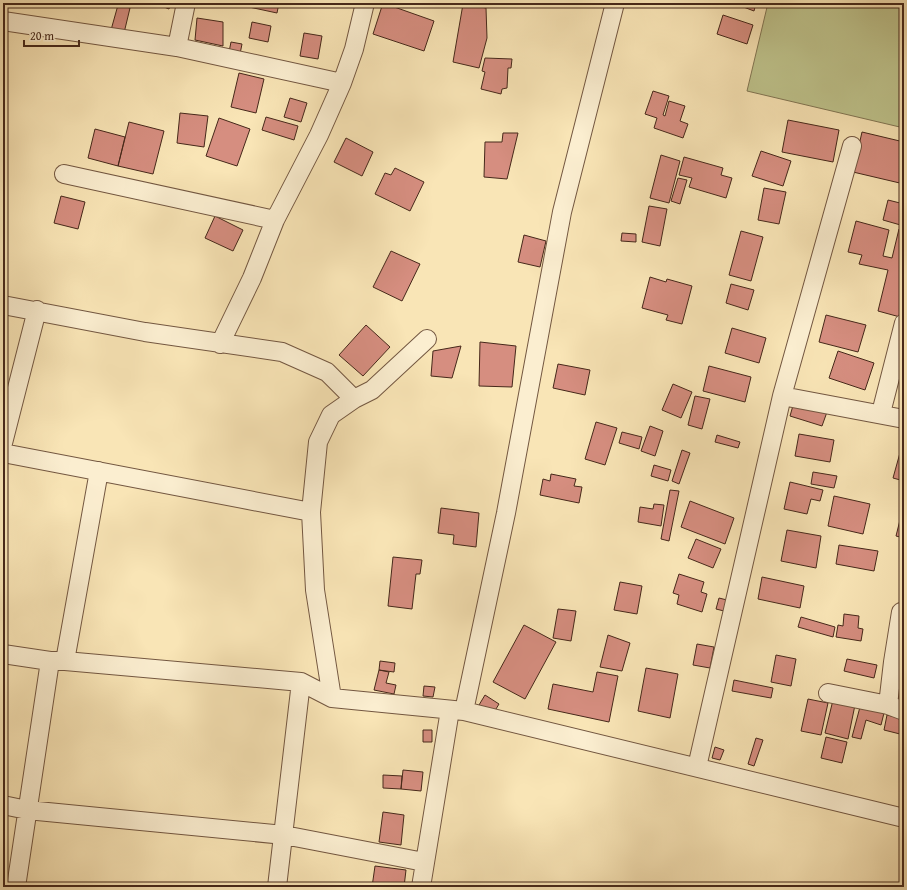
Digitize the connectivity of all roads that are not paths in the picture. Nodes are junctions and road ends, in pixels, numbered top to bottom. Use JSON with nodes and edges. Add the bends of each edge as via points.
{"nodes":[{"id":1,"x":186,"y":3,"type":"edge"},
{"id":2,"x":365,"y":3,"type":"edge"},
{"id":3,"x":615,"y":3,"type":"edge"},
{"id":4,"x":3,"y":21,"type":"edge"},
{"id":5,"x":177,"y":47,"type":"junction"},
{"id":6,"x":342,"y":83,"type":"junction"},
{"id":7,"x":852,"y":146,"type":"dead end"},
{"id":8,"x":64,"y":174,"type":"dead end"},
{"id":9,"x":275,"y":220,"type":"junction"},
{"id":10,"x":3,"y":305,"type":"edge"},
{"id":11,"x":37,"y":310,"type":"junction"},
{"id":12,"x":904,"y":323,"type":"edge"},
{"id":13,"x":428,"y":339,"type":"dead end"},
{"id":14,"x":220,"y":344,"type":"junction"},
{"id":15,"x":782,"y":396,"type":"junction"},
{"id":16,"x":354,"y":399,"type":"junction"},
{"id":17,"x":881,"y":413,"type":"junction"},
{"id":18,"x":904,"y":419,"type":"edge"},
{"id":19,"x":3,"y":443,"type":"edge"},
{"id":20,"x":3,"y":453,"type":"edge"},
{"id":21,"x":99,"y":471,"type":"junction"},
{"id":22,"x":311,"y":512,"type":"junction"},
{"id":23,"x":901,"y":612,"type":"dead end"},
{"id":24,"x":3,"y":654,"type":"edge"},
{"id":25,"x":58,"y":661,"type":"junction"},
{"id":26,"x":301,"y":682,"type":"junction"},
{"id":27,"x":828,"y":693,"type":"dead end"},
{"id":28,"x":332,"y":698,"type":"junction"},
{"id":29,"x":896,"y":708,"type":"edge"},
{"id":30,"x":457,"y":710,"type":"junction"},
{"id":31,"x":697,"y":767,"type":"junction"},
{"id":32,"x":3,"y":805,"type":"edge"},
{"id":33,"x":27,"y":810,"type":"junction"},
{"id":34,"x":904,"y":818,"type":"edge"},
{"id":35,"x":284,"y":835,"type":"junction"},
{"id":36,"x":424,"y":862,"type":"junction"},
{"id":37,"x":16,"y":887,"type":"edge"},
{"id":38,"x":277,"y":887,"type":"edge"},
{"id":39,"x":421,"y":887,"type":"edge"}],
"edges":[{"from":1,"to":5,"type":"street"},
{"from":2,"to":6,"type":"street","via":[[354,49]]},
{"from":3,"to":30,"type":"street","via":[[562,212],[506,513]]},
{"from":4,"to":5,"type":"street"},
{"from":5,"to":6,"type":"street"},
{"from":6,"to":9,"type":"street","via":[[319,135]]},
{"from":7,"to":15,"type":"street"},
{"from":8,"to":9,"type":"street"},
{"from":9,"to":14,"type":"street","via":[[252,278]]},
{"from":10,"to":11,"type":"street"},
{"from":11,"to":14,"type":"street"},
{"from":11,"to":19,"type":"street"},
{"from":12,"to":17,"type":"street"},
{"from":13,"to":16,"type":"street","via":[[372,390]]},
{"from":14,"to":16,"type":"street","via":[[282,352],[327,372]]},
{"from":15,"to":17,"type":"street"},
{"from":15,"to":31,"type":"street"},
{"from":16,"to":22,"type":"street","via":[[331,415],[318,442]]},
{"from":17,"to":18,"type":"street"},
{"from":20,"to":21,"type":"street"},
{"from":21,"to":22,"type":"street"},
{"from":21,"to":25,"type":"street"},
{"from":22,"to":28,"type":"street","via":[[315,590]]},
{"from":23,"to":29,"type":"street","via":[[893,662]]},
{"from":24,"to":25,"type":"street"},
{"from":25,"to":26,"type":"street"},
{"from":25,"to":33,"type":"street"},
{"from":26,"to":28,"type":"street"},
{"from":26,"to":35,"type":"street"},
{"from":27,"to":29,"type":"street"},
{"from":28,"to":30,"type":"street"},
{"from":30,"to":31,"type":"street"},
{"from":30,"to":36,"type":"street"},
{"from":31,"to":34,"type":"street"},
{"from":32,"to":33,"type":"street"},
{"from":33,"to":35,"type":"street"},
{"from":33,"to":37,"type":"street"},
{"from":35,"to":36,"type":"street"},
{"from":35,"to":38,"type":"street"},
{"from":36,"to":39,"type":"street"}]}
